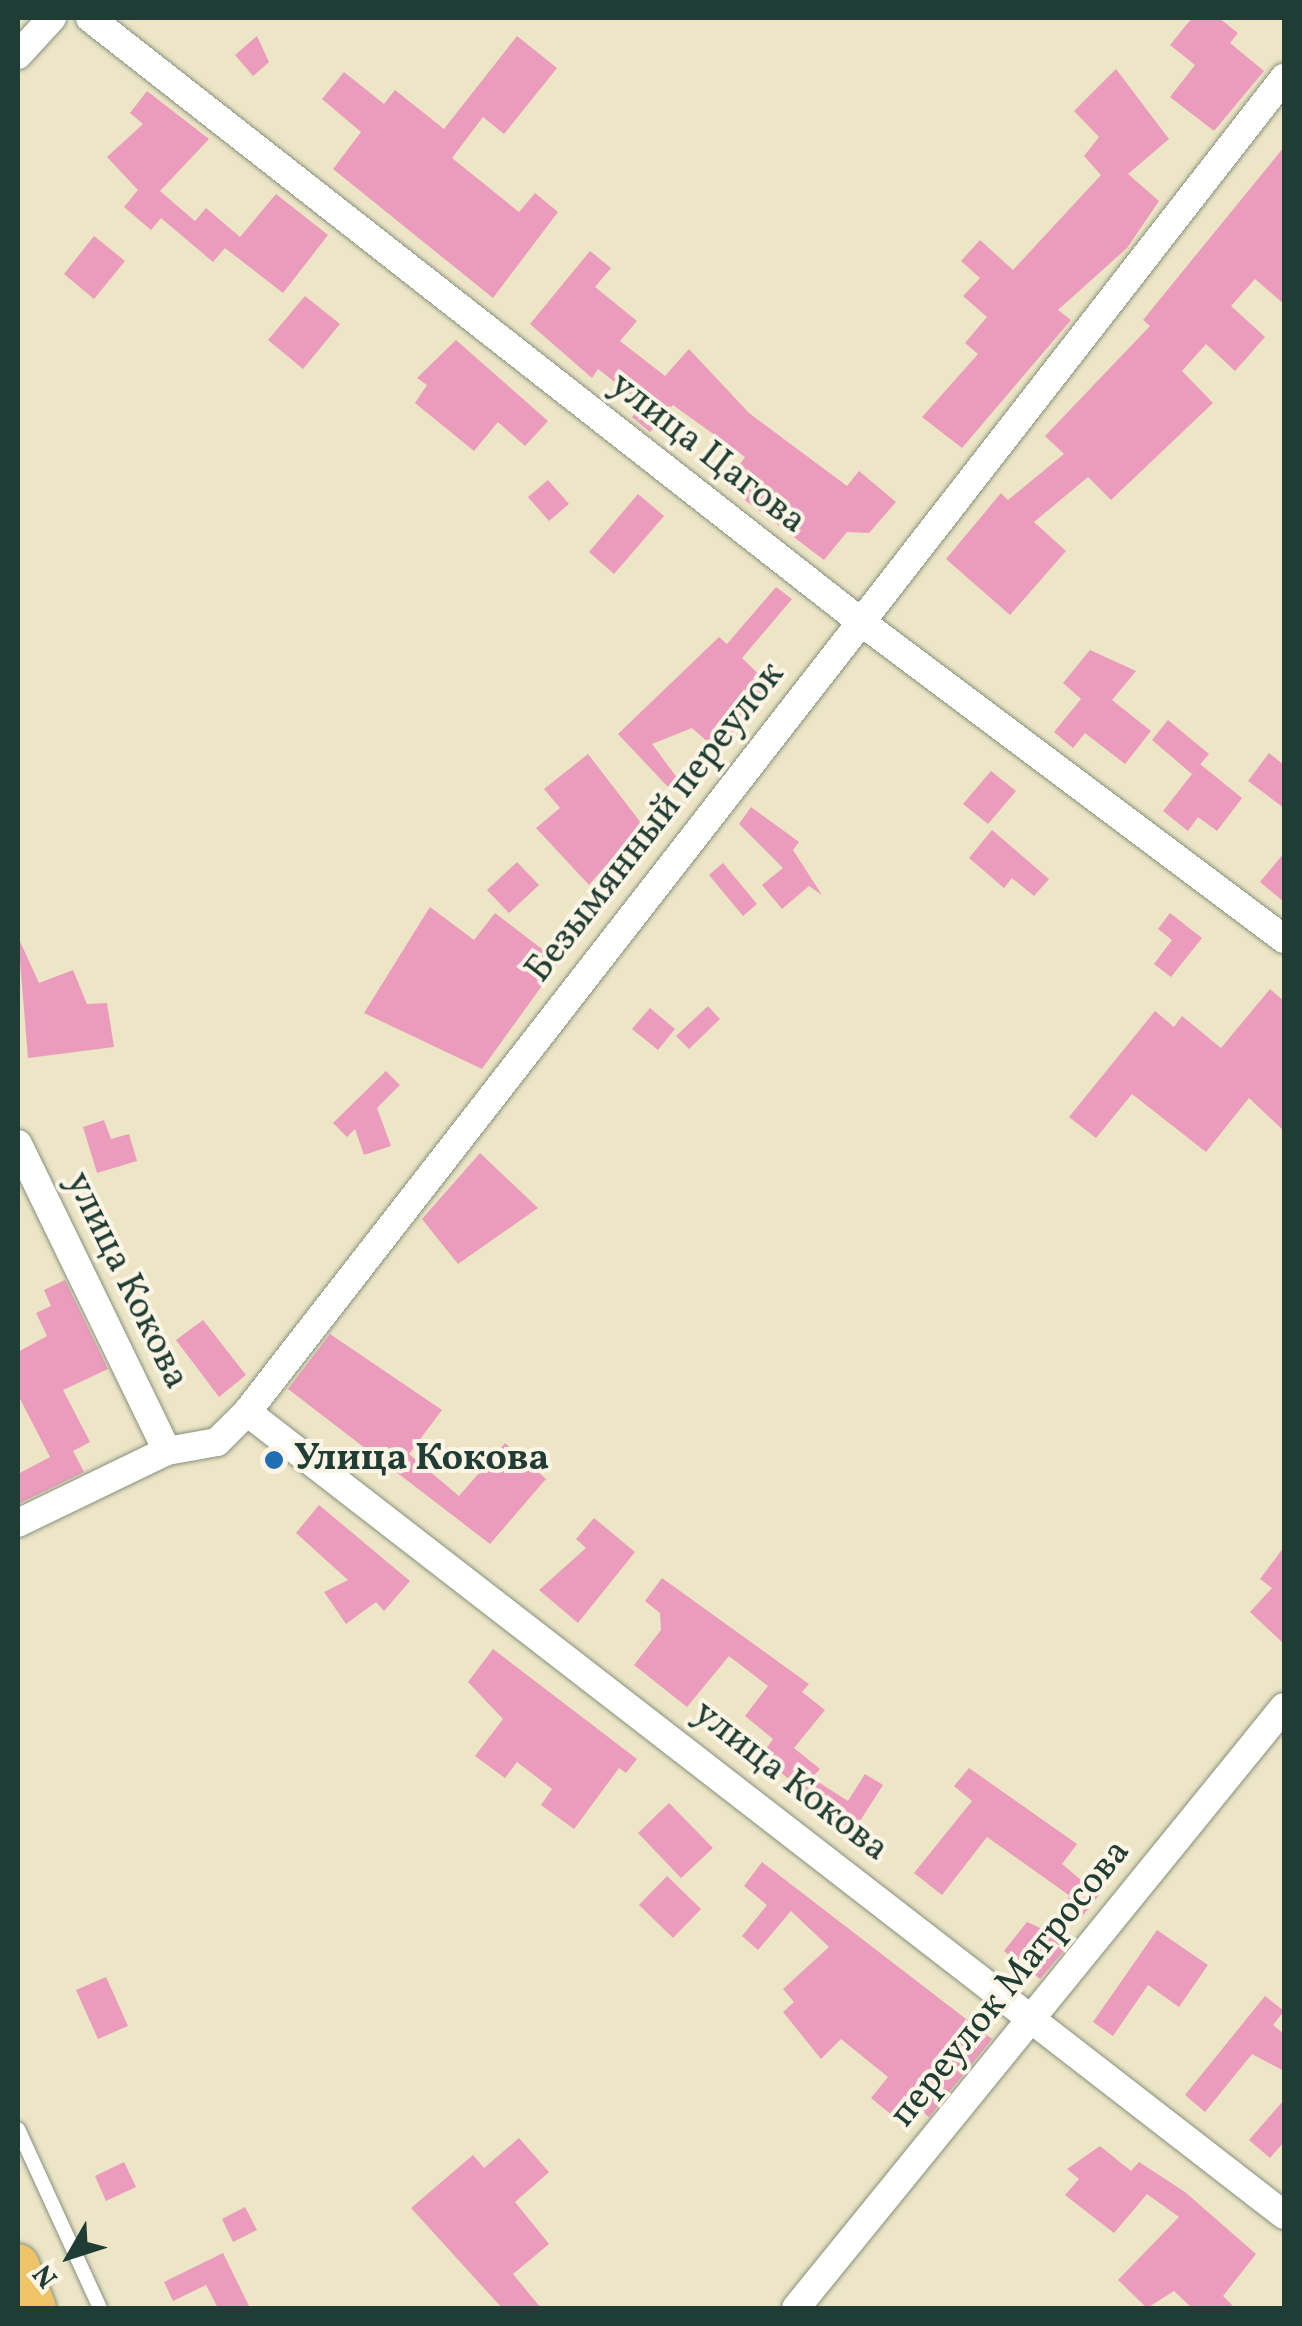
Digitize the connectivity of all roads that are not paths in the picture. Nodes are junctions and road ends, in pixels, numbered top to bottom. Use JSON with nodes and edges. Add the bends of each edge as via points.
{"nodes":[{"id":1,"x":52,"y":18,"type":"edge"},
{"id":2,"x":90,"y":18,"type":"edge"},
{"id":3,"x":18,"y":55,"type":"edge"},
{"id":4,"x":1284,"y":78,"type":"edge"},
{"id":5,"x":860,"y":621,"type":"junction"},
{"id":6,"x":1284,"y":940,"type":"edge"},
{"id":7,"x":18,"y":1144,"type":"edge"},
{"id":8,"x":246,"y":1412,"type":"junction"},
{"id":9,"x":167,"y":1452,"type":"junction"},
{"id":10,"x":18,"y":1523,"type":"edge"},
{"id":11,"x":1284,"y":1707,"type":"edge"},
{"id":12,"x":1033,"y":2017,"type":"junction"},
{"id":13,"x":18,"y":2129,"type":"edge"},
{"id":14,"x":1284,"y":2215,"type":"edge"},
{"id":15,"x":18,"y":2265,"type":"edge"},
{"id":16,"x":36,"y":2308,"type":"edge"},
{"id":17,"x":100,"y":2308,"type":"edge"},
{"id":18,"x":796,"y":2308,"type":"edge"}],
"edges":[{"from":1,"to":3,"type":"street"},
{"from":2,"to":5,"type":"street","name":"улица Цагова"},
{"from":4,"to":5,"type":"street","name":"Безымянный переулок"},
{"from":5,"to":6,"type":"street","name":"улица Цагова"},
{"from":5,"to":8,"type":"street","name":"Безымянный переулок"},
{"from":7,"to":9,"type":"street","name":"улица Кокова"},
{"from":8,"to":9,"type":"street","name":"Безымянный переулок","via":[[217,1442]]},
{"from":8,"to":12,"type":"street","name":"улица Кокова"},
{"from":9,"to":10,"type":"street","name":"Безымянный переулок"},
{"from":11,"to":12,"type":"street","name":"переулок Матросова"},
{"from":12,"to":14,"type":"street","name":"улица Кокова"},
{"from":12,"to":18,"type":"street","name":"переулок Матросова"},
{"from":13,"to":17,"type":"lane"},
{"from":15,"to":16,"type":"main road"}]}
